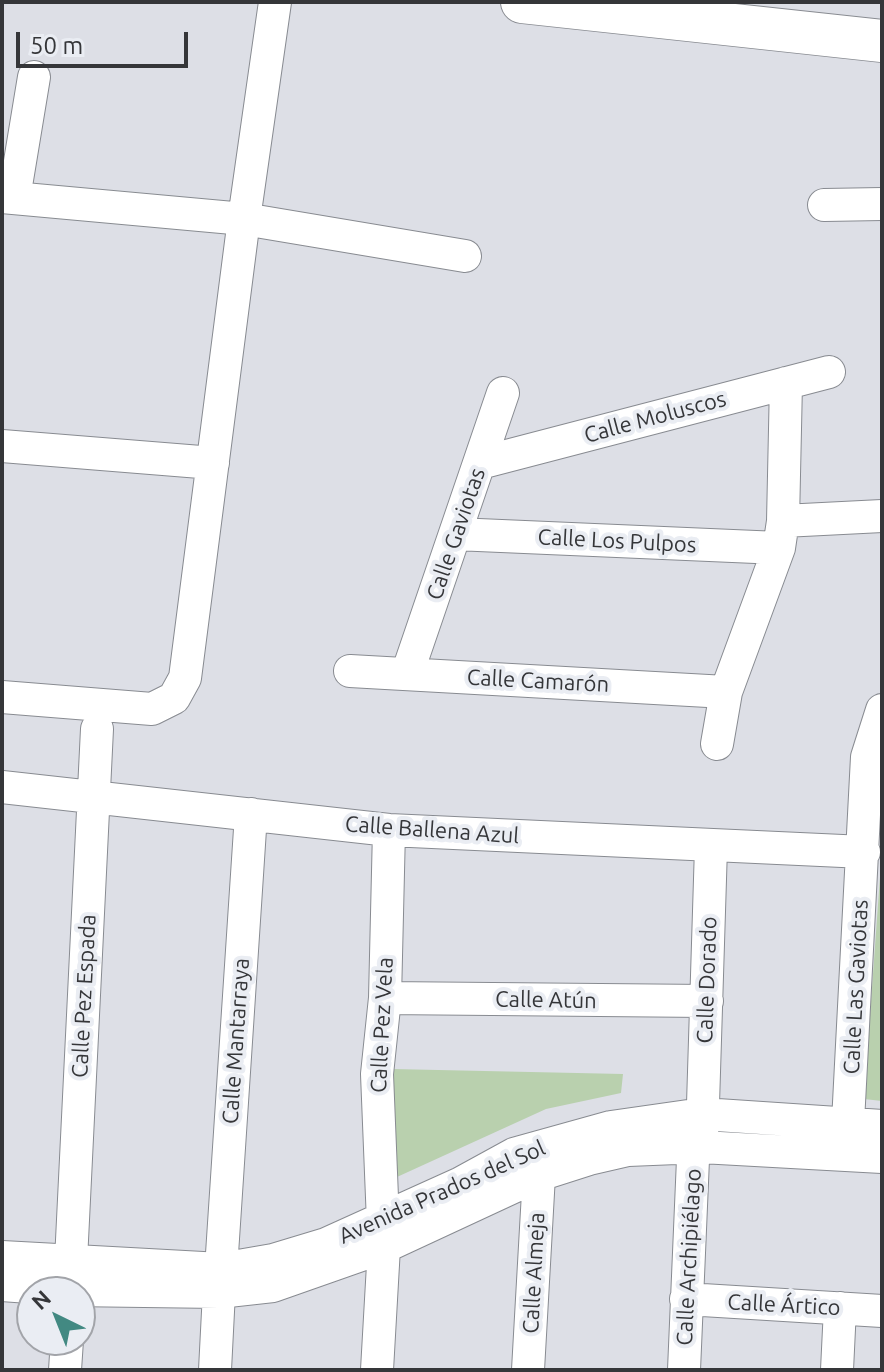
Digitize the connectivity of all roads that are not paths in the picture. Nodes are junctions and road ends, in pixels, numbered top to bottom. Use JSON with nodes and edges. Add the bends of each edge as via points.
{"nodes":[{"id":1,"x":275,"y":2,"type":"edge"},
{"id":2,"x":522,"y":2,"type":"edge"},
{"id":3,"x":882,"y":41,"type":"edge"},
{"id":4,"x":34,"y":77,"type":"dead end"},
{"id":5,"x":8,"y":198,"type":"edge"},
{"id":6,"x":882,"y":204,"type":"edge"},
{"id":7,"x":824,"y":205,"type":"dead end"},
{"id":8,"x":244,"y":219,"type":"junction"},
{"id":9,"x":465,"y":256,"type":"dead end"},
{"id":10,"x":829,"y":372,"type":"dead end"},
{"id":11,"x":786,"y":383,"type":"junction"},
{"id":12,"x":503,"y":393,"type":"dead end"},
{"id":13,"x":2,"y":446,"type":"edge"},
{"id":14,"x":213,"y":463,"type":"junction"},
{"id":15,"x":480,"y":463,"type":"junction"},
{"id":16,"x":882,"y":516,"type":"edge"},
{"id":17,"x":455,"y":534,"type":"junction"},
{"id":18,"x":781,"y":534,"type":"junction"},
{"id":19,"x":350,"y":671,"type":"dead end"},
{"id":20,"x":407,"y":674,"type":"junction"},
{"id":21,"x":726,"y":692,"type":"junction"},
{"id":22,"x":2,"y":697,"type":"edge"},
{"id":23,"x":882,"y":710,"type":"edge"},
{"id":24,"x":97,"y":729,"type":"dead end"},
{"id":25,"x":717,"y":744,"type":"dead end"},
{"id":26,"x":2,"y":787,"type":"edge"},
{"id":27,"x":95,"y":796,"type":"junction"},
{"id":28,"x":251,"y":814,"type":"junction"},
{"id":29,"x":389,"y":830,"type":"junction"},
{"id":30,"x":711,"y":847,"type":"junction"},
{"id":31,"x":864,"y":852,"type":"junction"},
{"id":32,"x":385,"y":998,"type":"junction"},
{"id":33,"x":707,"y":1001,"type":"junction"},
{"id":34,"x":702,"y":1114,"type":"junction"},
{"id":35,"x":848,"y":1122,"type":"junction"},
{"id":36,"x":882,"y":1126,"type":"edge"},
{"id":37,"x":701,"y":1147,"type":"junction"},
{"id":38,"x":882,"y":1157,"type":"edge"},
{"id":39,"x":539,"y":1175,"type":"junction"},
{"id":40,"x":383,"y":1234,"type":"junction"},
{"id":41,"x":2,"y":1257,"type":"edge"},
{"id":42,"x":56,"y":1276,"type":"edge"},
{"id":43,"x":70,"y":1276,"type":"edge"},
{"id":44,"x":220,"y":1280,"type":"junction"},
{"id":45,"x":96,"y":1281,"type":"edge"},
{"id":46,"x":686,"y":1299,"type":"junction"},
{"id":47,"x":840,"y":1308,"type":"junction"},
{"id":48,"x":882,"y":1311,"type":"edge"},
{"id":49,"x":215,"y":1370,"type":"edge"},
{"id":50,"x":377,"y":1370,"type":"edge"},
{"id":51,"x":528,"y":1370,"type":"edge"},
{"id":52,"x":684,"y":1370,"type":"edge"},
{"id":53,"x":837,"y":1370,"type":"edge"}],
"edges":[{"from":1,"to":8,"type":"street"},
{"from":2,"to":3,"type":"main road"},
{"from":4,"to":5,"type":"street"},
{"from":5,"to":8,"type":"street"},
{"from":6,"to":7,"type":"street"},
{"from":8,"to":9,"type":"street"},
{"from":8,"to":14,"type":"street"},
{"from":10,"to":11,"type":"street","name":"Calle Moluscos"},
{"from":11,"to":15,"type":"street","name":"Calle Moluscos"},
{"from":11,"to":18,"type":"street"},
{"from":12,"to":15,"type":"street","name":"Calle Gaviotas"},
{"from":13,"to":14,"type":"street"},
{"from":14,"to":22,"type":"street","via":[[185,678],[174,698],[152,709]]},
{"from":15,"to":17,"type":"street","name":"Calle Gaviotas"},
{"from":16,"to":18,"type":"street","name":"Calle Los Pulpos"},
{"from":17,"to":18,"type":"street","name":"Calle Los Pulpos"},
{"from":17,"to":20,"type":"street","name":"Calle Gaviotas"},
{"from":18,"to":21,"type":"street"},
{"from":19,"to":20,"type":"street","name":"Calle Camarón"},
{"from":20,"to":21,"type":"street","name":"Calle Camarón"},
{"from":21,"to":25,"type":"street"},
{"from":23,"to":31,"type":"street","name":"Calle Las Gaviotas","via":[[867,757]]},
{"from":24,"to":27,"type":"street","name":"Calle Pez Espada"},
{"from":26,"to":27,"type":"street","name":"Calle Ballena Azul"},
{"from":27,"to":28,"type":"street","name":"Calle Ballena Azul"},
{"from":27,"to":43,"type":"street","name":"Calle Pez Espada"},
{"from":28,"to":29,"type":"street","name":"Calle Ballena Azul"},
{"from":28,"to":44,"type":"street","name":"Calle Mantarraya"},
{"from":29,"to":30,"type":"street","name":"Calle Ballena Azul"},
{"from":29,"to":32,"type":"street","name":"Calle Pez Vela"},
{"from":30,"to":31,"type":"street","name":"Calle Ballena Azul"},
{"from":30,"to":33,"type":"street","name":"Calle Dorado"},
{"from":31,"to":35,"type":"street","name":"Calle Las Gaviotas"},
{"from":32,"to":33,"type":"street","name":"Calle Atún"},
{"from":32,"to":40,"type":"street","name":"Calle Pez Vela","via":[[377,1074]]},
{"from":33,"to":34,"type":"street","name":"Calle Dorado"},
{"from":34,"to":35,"type":"street","name":"Avenida Prados del Sol"},
{"from":34,"to":37,"type":"street","name":"Calle Dorado"},
{"from":34,"to":40,"type":"street","name":"Avenida Prados del Sol","via":[[611,1127],[514,1154]]},
{"from":35,"to":36,"type":"street","name":"Avenida Prados del Sol"},
{"from":37,"to":38,"type":"street","name":"Avenida Prados del Sol"},
{"from":37,"to":39,"type":"street","name":"Avenida Prados del Sol","via":[[628,1150]]},
{"from":37,"to":46,"type":"street","name":"Calle Archipiélago","via":[[693,1159]]},
{"from":39,"to":40,"type":"street","name":"Avenida Prados del Sol","via":[[451,1218]]},
{"from":39,"to":51,"type":"street","name":"Calle Almeja"},
{"from":40,"to":44,"type":"street","name":"Avenida Prados del Sol","via":[[273,1286]]},
{"from":40,"to":50,"type":"street","name":"Calle Pez Vela"},
{"from":41,"to":42,"type":"street","name":"Avenida Prados del Sol"},
{"from":44,"to":45,"type":"street","name":"Avenida Prados del Sol"},
{"from":44,"to":49,"type":"street","name":"Calle Mantarraya"},
{"from":46,"to":47,"type":"street","name":"Calle Ártico"},
{"from":46,"to":52,"type":"street","name":"Calle Archipiélago"},
{"from":47,"to":48,"type":"street","name":"Calle Ártico"},
{"from":47,"to":53,"type":"street"}]}
